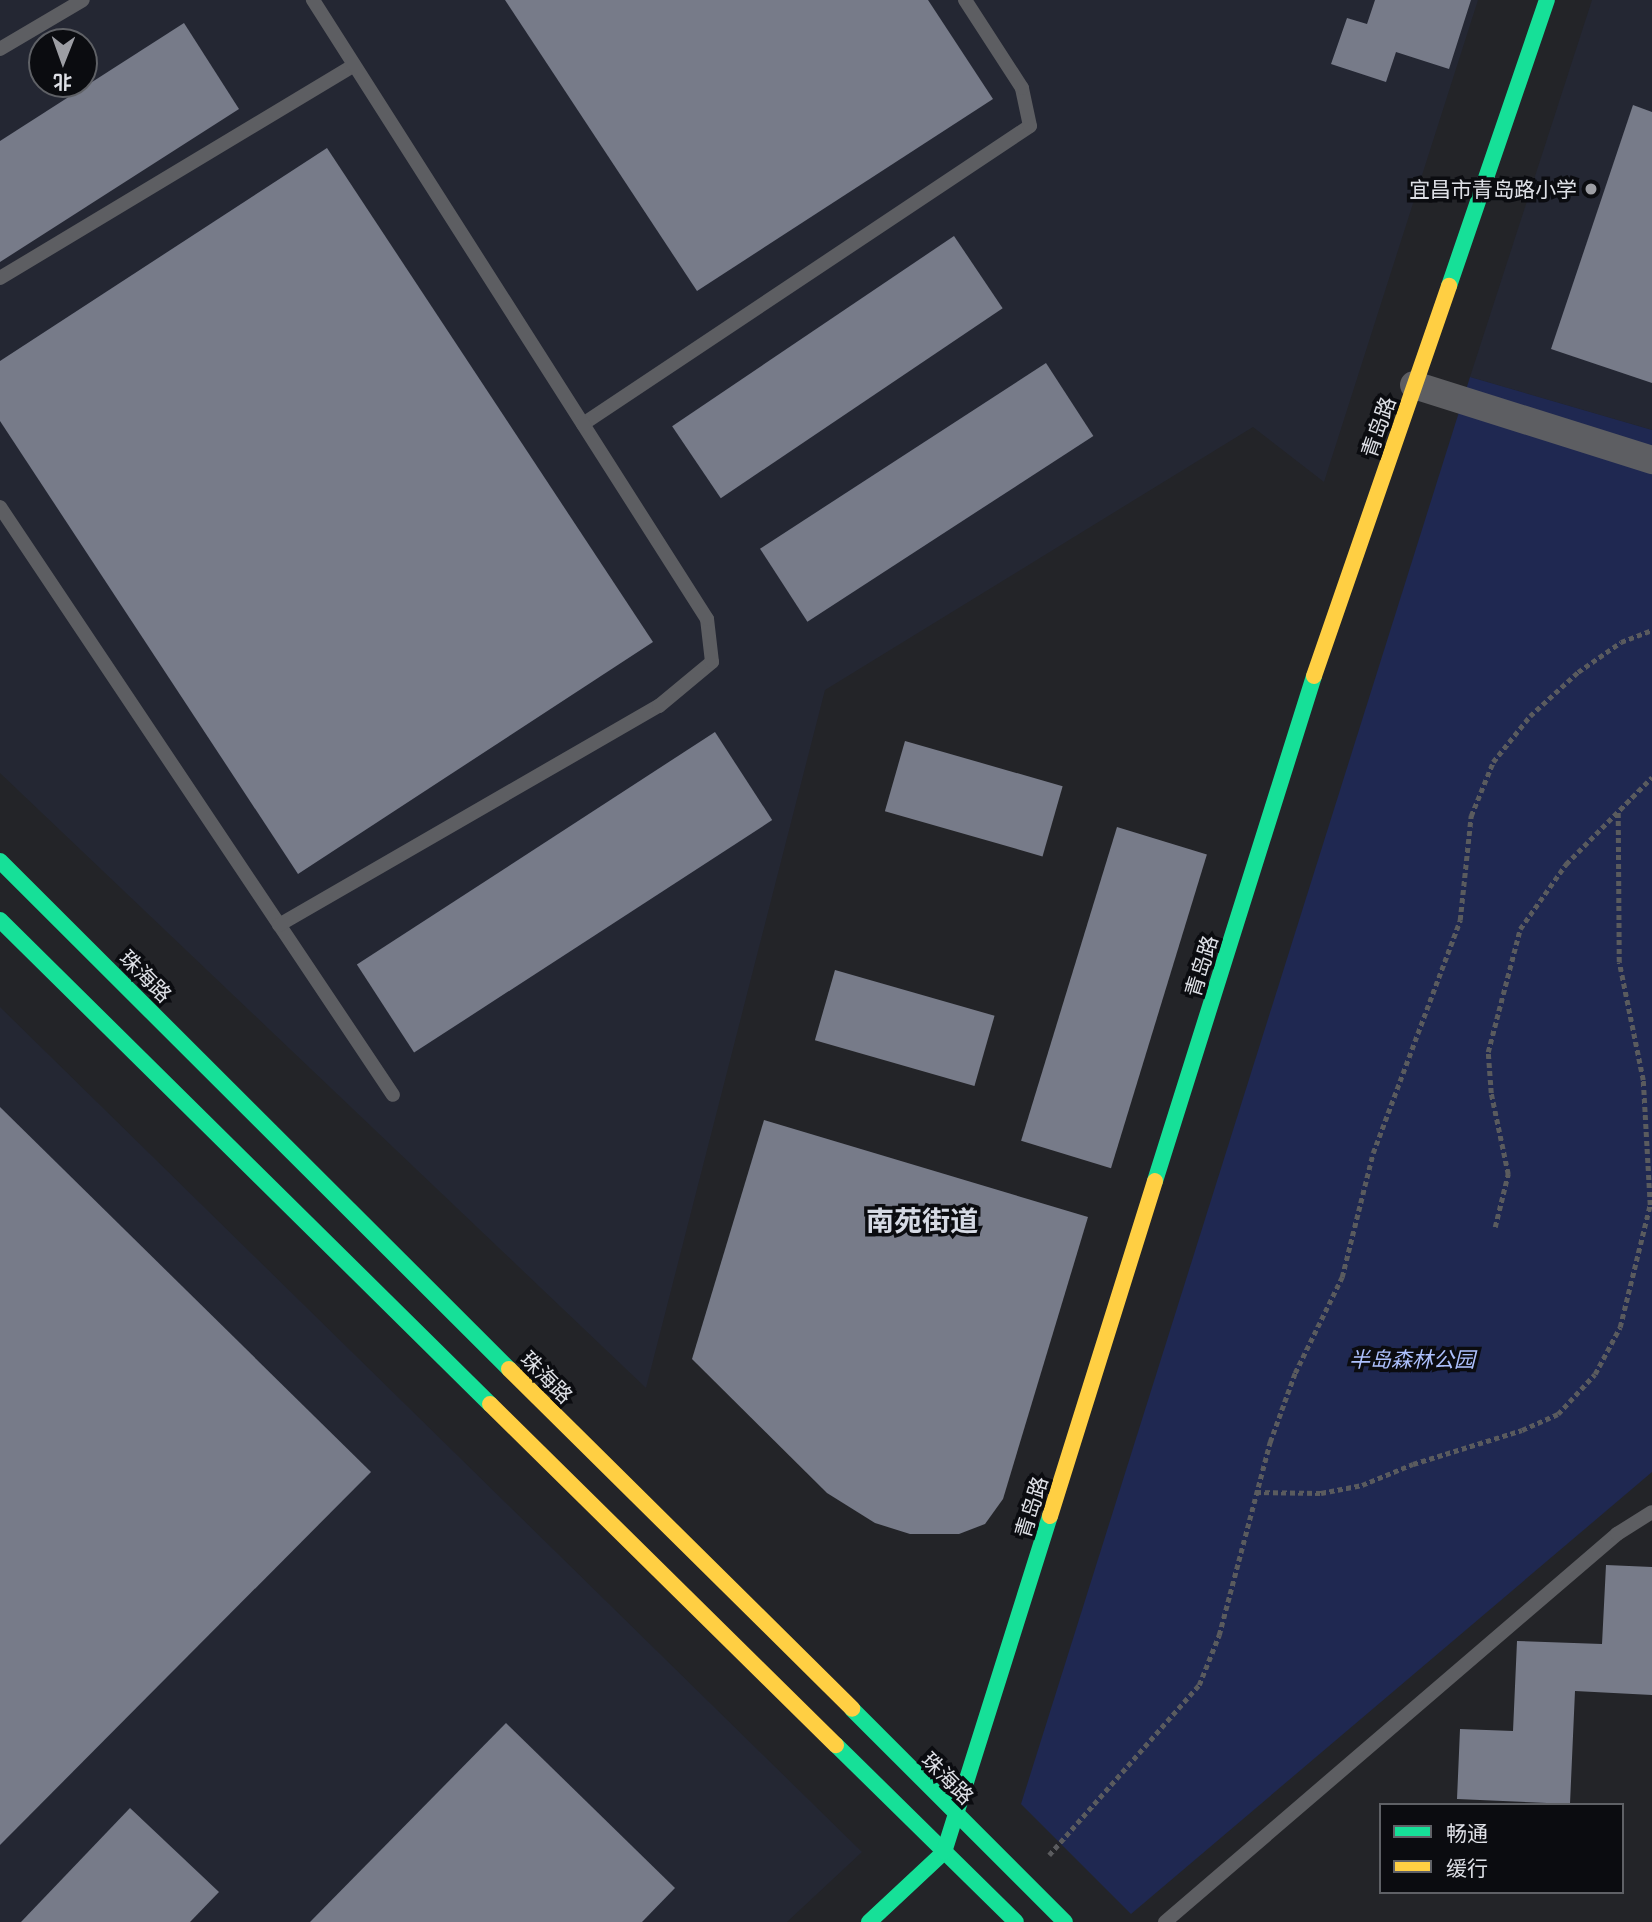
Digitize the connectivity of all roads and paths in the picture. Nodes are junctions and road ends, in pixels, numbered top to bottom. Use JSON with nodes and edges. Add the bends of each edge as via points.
{"nodes":[{"id":1,"x":83,"y":0,"type":"edge"},
{"id":2,"x":313,"y":0,"type":"edge"},
{"id":3,"x":965,"y":0,"type":"edge"},
{"id":4,"x":1547,"y":0,"type":"edge"},
{"id":5,"x":0,"y":49,"type":"edge"},
{"id":6,"x":354,"y":65,"type":"junction"},
{"id":7,"x":0,"y":278,"type":"edge"},
{"id":8,"x":1414,"y":385,"type":"junction"},
{"id":9,"x":583,"y":424,"type":"junction"},
{"id":10,"x":1652,"y":460,"type":"edge"},
{"id":11,"x":0,"y":507,"type":"edge"},
{"id":12,"x":1652,"y":629,"type":"edge"},
{"id":13,"x":1652,"y":777,"type":"edge"},
{"id":14,"x":1618,"y":812,"type":"junction"},
{"id":15,"x":0,"y":861,"type":"edge"},
{"id":16,"x":0,"y":920,"type":"edge"},
{"id":17,"x":279,"y":925,"type":"junction"},
{"id":18,"x":393,"y":1095,"type":"dead end"},
{"id":19,"x":1495,"y":1227,"type":"dead end"},
{"id":20,"x":1256,"y":1492,"type":"junction"},
{"id":21,"x":1652,"y":1512,"type":"edge"},
{"id":22,"x":956,"y":1815,"type":"junction"},
{"id":23,"x":944,"y":1852,"type":"junction"},
{"id":24,"x":1024,"y":1882,"type":"junction"},
{"id":25,"x":869,"y":1922,"type":"edge"},
{"id":26,"x":1016,"y":1922,"type":"edge"},
{"id":27,"x":1065,"y":1922,"type":"edge"},
{"id":28,"x":1165,"y":1922,"type":"edge"}],
"edges":[{"from":1,"to":5,"type":"lane"},
{"from":2,"to":6,"type":"lane"},
{"from":3,"to":9,"type":"lane","via":[[1022,88],[1030,126]]},
{"from":4,"to":8,"type":"main road","name":"青岛路"},
{"from":6,"to":7,"type":"lane"},
{"from":6,"to":9,"type":"lane"},
{"from":8,"to":10,"type":"street"},
{"from":8,"to":22,"type":"main road","name":"青岛路","via":[[1312,683]]},
{"from":9,"to":17,"type":"lane","via":[[707,619],[712,662],[659,706]]},
{"from":11,"to":17,"type":"lane"},
{"from":12,"to":20,"type":"path","via":[[1621,642],[1578,672],[1530,716],[1493,762],[1471,816],[1460,920],[1447,961],[1373,1153],[1342,1278],[1295,1373]]},
{"from":13,"to":14,"type":"path"},
{"from":14,"to":19,"type":"path","via":[[1566,864],[1520,929],[1488,1052],[1491,1093],[1508,1174]]},
{"from":14,"to":20,"type":"path","via":[[1619,962],[1643,1080],[1650,1205],[1620,1327],[1595,1374],[1559,1414],[1362,1485],[1321,1493]]},
{"from":15,"to":22,"type":"main road","name":"珠海路"},
{"from":16,"to":23,"type":"main road"},
{"from":17,"to":18,"type":"lane"},
{"from":20,"to":24,"type":"path","via":[[1219,1636],[1199,1685]]},
{"from":21,"to":28,"type":"lane","via":[[1617,1534]]},
{"from":22,"to":23,"type":"main road","name":"青岛路"},
{"from":22,"to":24,"type":"main road","name":"珠海路"},
{"from":23,"to":25,"type":"main road","name":"青岛路"},
{"from":23,"to":26,"type":"main road"},
{"from":24,"to":27,"type":"main road","name":"珠海路"}]}
